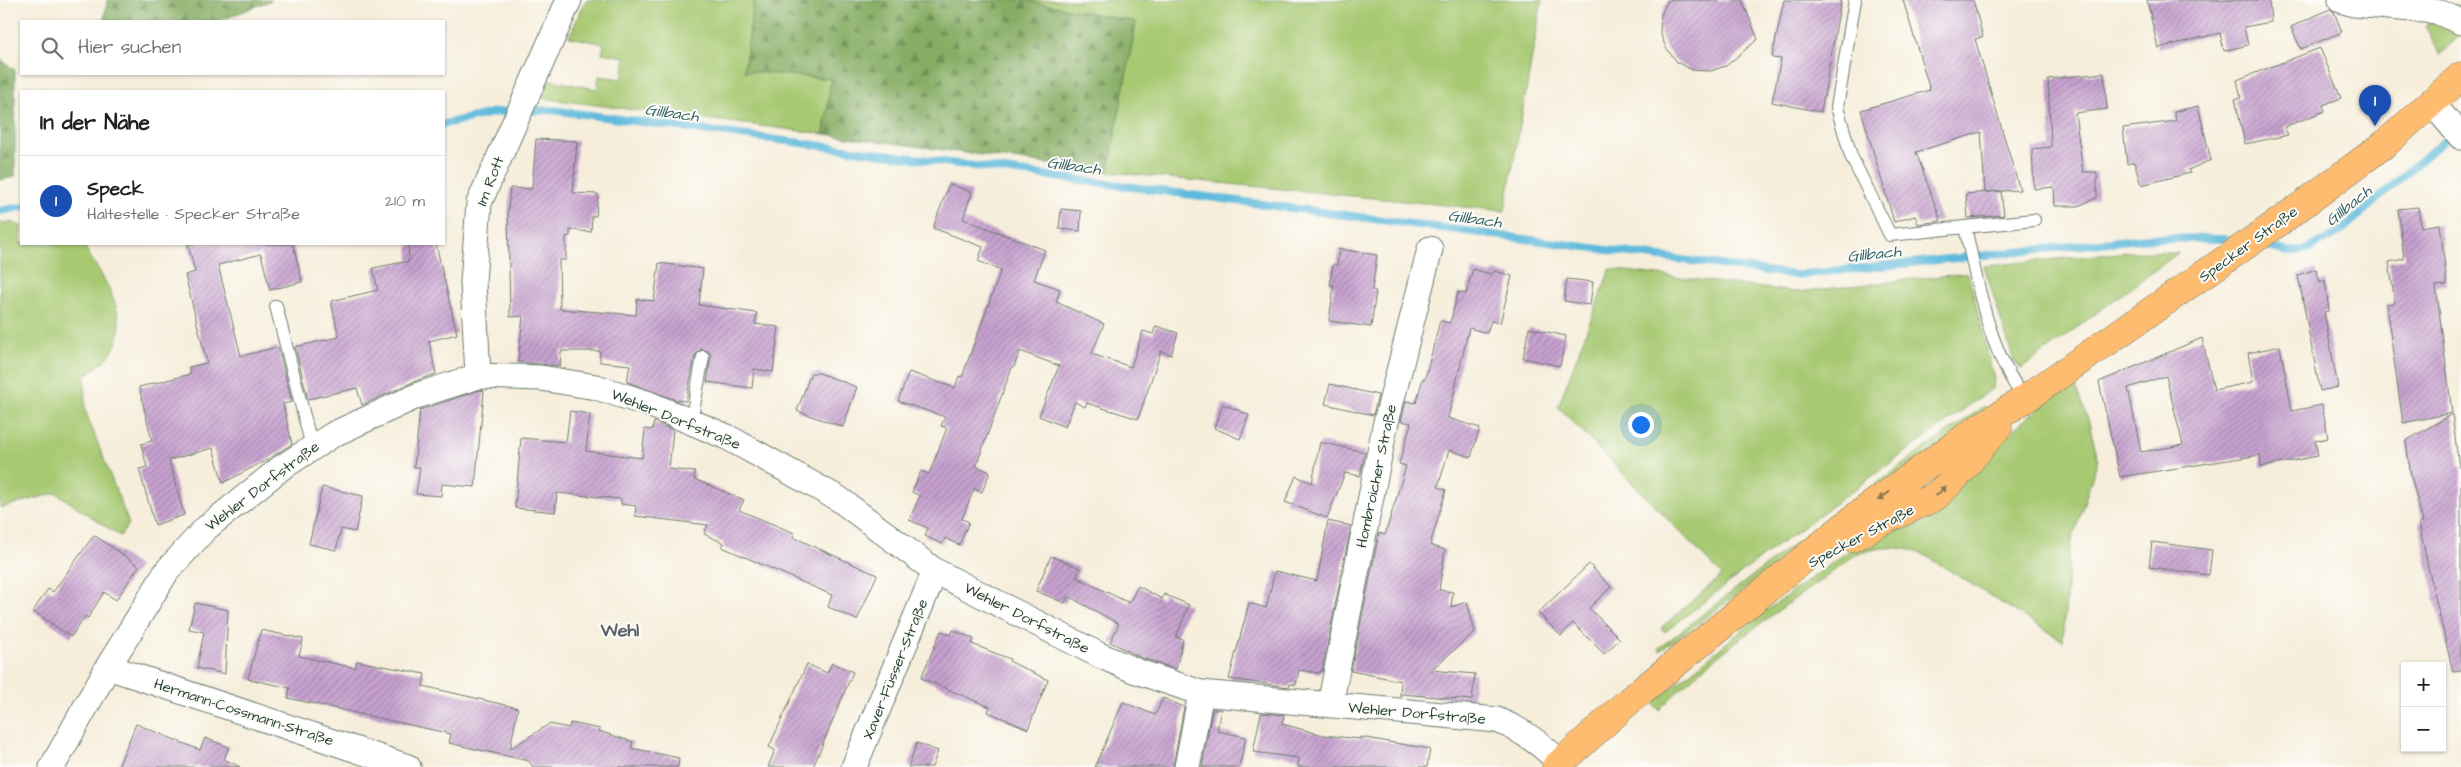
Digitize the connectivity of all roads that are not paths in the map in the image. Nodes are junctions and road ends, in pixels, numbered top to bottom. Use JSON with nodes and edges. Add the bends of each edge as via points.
{"nodes":[{"id":1,"x":569,"y":0,"type":"edge"},
{"id":2,"x":1854,"y":0,"type":"edge"},
{"id":3,"x":2341,"y":0,"type":"edge"},
{"id":4,"x":2461,"y":22,"type":"edge"},
{"id":5,"x":2461,"y":76,"type":"edge"},
{"id":6,"x":2432,"y":103,"type":"junction"},
{"id":7,"x":2461,"y":137,"type":"edge"},
{"id":8,"x":2034,"y":220,"type":"dead end"},
{"id":9,"x":1966,"y":232,"type":"junction"},
{"id":10,"x":1430,"y":249,"type":"dead end"},
{"id":11,"x":276,"y":306,"type":"dead end"},
{"id":12,"x":703,"y":357,"type":"dead end"},
{"id":13,"x":478,"y":376,"type":"junction"},
{"id":14,"x":2025,"y":399,"type":"junction"},
{"id":15,"x":691,"y":422,"type":"junction"},
{"id":16,"x":312,"y":447,"type":"junction"},
{"id":17,"x":935,"y":571,"type":"junction"},
{"id":18,"x":108,"y":667,"type":"junction"},
{"id":19,"x":1201,"y":693,"type":"junction"},
{"id":20,"x":1330,"y":705,"type":"junction"},
{"id":21,"x":1558,"y":765,"type":"edge"},
{"id":22,"x":52,"y":767,"type":"edge"},
{"id":23,"x":408,"y":767,"type":"edge"},
{"id":24,"x":854,"y":767,"type":"edge"},
{"id":25,"x":1187,"y":767,"type":"edge"}],
"edges":[{"from":1,"to":13,"type":"street","name":"Im Rott","via":[[479,203],[473,282]]},
{"from":2,"to":9,"type":"lane","via":[[1838,107],[1852,156],[1890,234]]},
{"from":3,"to":4,"type":"street","via":[[2436,11]]},
{"from":5,"to":6,"type":"main road","name":"Specker Straße"},
{"from":6,"to":7,"type":"street"},
{"from":6,"to":14,"type":"main road","name":"Specker Straße","via":[[2372,153],[2226,261]]},
{"from":8,"to":9,"type":"lane"},
{"from":9,"to":14,"type":"lane","via":[[1997,347],[2010,379]]},
{"from":10,"to":20,"type":"street","name":"Hombroicher Straße","via":[[1385,426]]},
{"from":11,"to":16,"type":"lane"},
{"from":12,"to":15,"type":"lane"},
{"from":13,"to":15,"type":"street","name":"Wehler Dorfstraße","via":[[541,378],[596,387]]},
{"from":13,"to":16,"type":"street","name":"Wehler Dorfstraße","via":[[387,409]]},
{"from":14,"to":21,"type":"main road","name":"Specker Straße","via":[[1935,498],[1881,522],[1777,583],[1629,701]]},
{"from":15,"to":17,"type":"street","name":"Wehler Dorfstraße","via":[[767,458],[839,499]]},
{"from":16,"to":18,"type":"street","name":"Wehler Dorfstraße","via":[[249,492],[189,544],[167,571]]},
{"from":17,"to":19,"type":"street","name":"Wehler Dorfstraße","via":[[1099,655]]},
{"from":17,"to":24,"type":"street","name":"Xaver-Füsser-Straße"},
{"from":18,"to":22,"type":"street","name":"Wehler Dorfstraße"},
{"from":18,"to":23,"type":"street","name":"Hermann-Cossmann-Straße"},
{"from":19,"to":20,"type":"street","name":"Wehler Dorfstraße"},
{"from":19,"to":25,"type":"street"},
{"from":20,"to":21,"type":"street","name":"Wehler Dorfstraße","via":[[1497,720],[1518,728],[1542,745]]}]}
